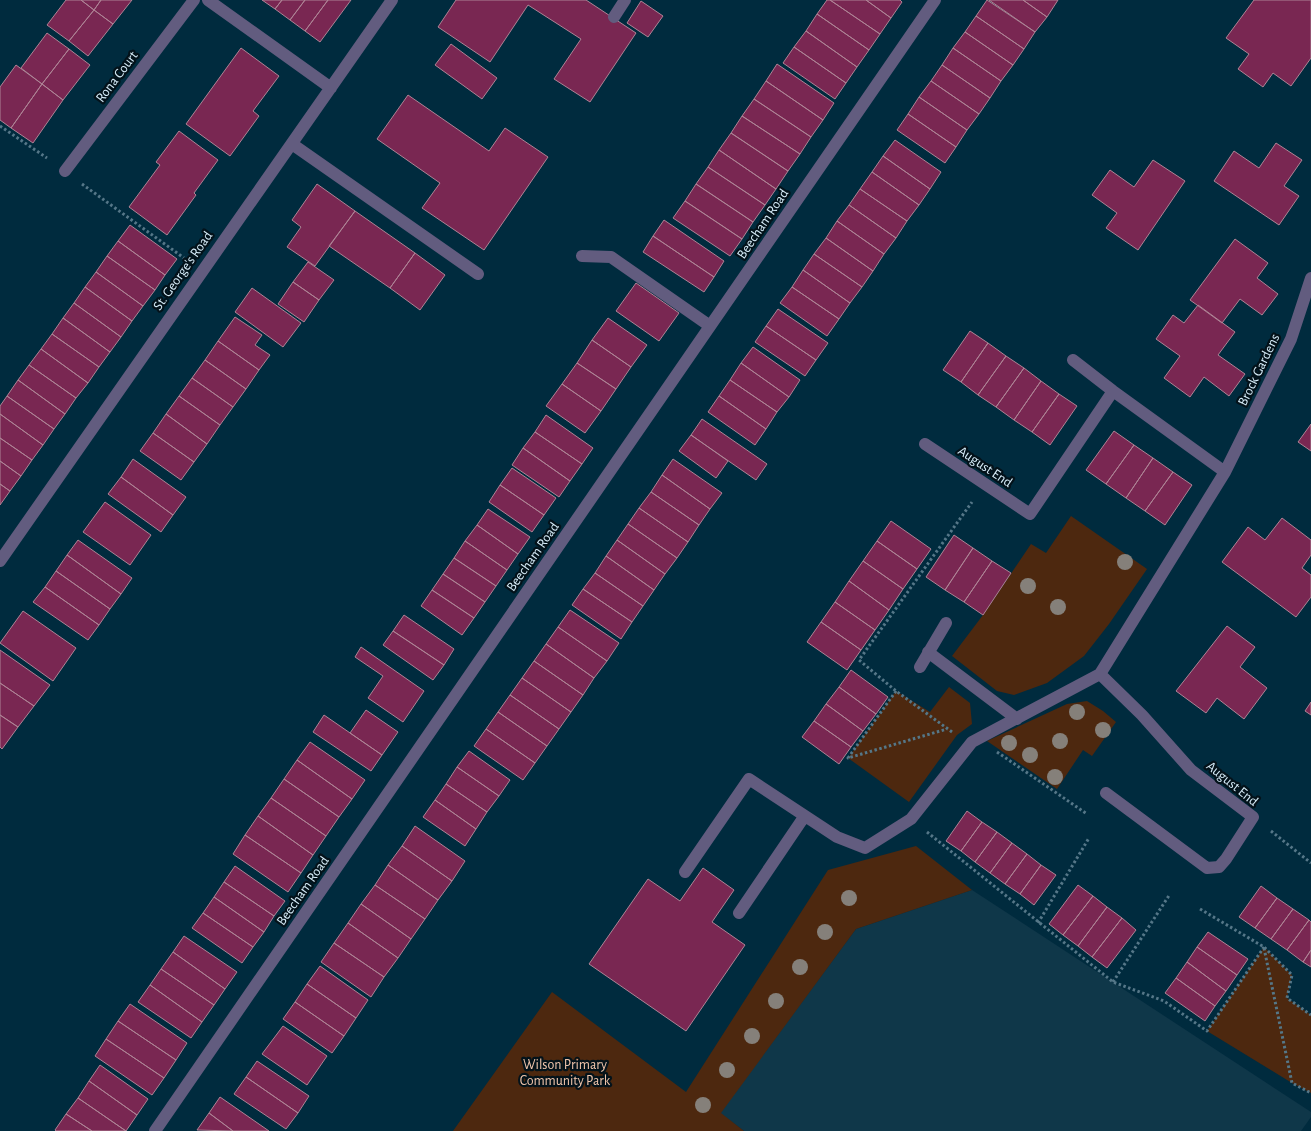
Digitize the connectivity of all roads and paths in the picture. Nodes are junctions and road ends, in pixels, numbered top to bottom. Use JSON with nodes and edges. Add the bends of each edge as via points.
{"nodes":[{"id":1,"x":194,"y":0,"type":"edge"},
{"id":2,"x":208,"y":0,"type":"edge"},
{"id":3,"x":392,"y":0,"type":"edge"},
{"id":4,"x":625,"y":0,"type":"edge"},
{"id":5,"x":935,"y":0,"type":"edge"},
{"id":6,"x":614,"y":17,"type":"dead end"},
{"id":7,"x":331,"y":88,"type":"junction"},
{"id":8,"x":0,"y":126,"type":"edge"},
{"id":9,"x":292,"y":144,"type":"junction"},
{"id":10,"x":65,"y":171,"type":"junction"},
{"id":11,"x":582,"y":256,"type":"dead end"},
{"id":12,"x":201,"y":271,"type":"junction"},
{"id":13,"x":478,"y":274,"type":"dead end"},
{"id":14,"x":1311,"y":278,"type":"edge"},
{"id":15,"x":710,"y":326,"type":"junction"},
{"id":16,"x":1073,"y":360,"type":"dead end"},
{"id":17,"x":1113,"y":392,"type":"junction"},
{"id":18,"x":925,"y":444,"type":"dead end"},
{"id":19,"x":1226,"y":472,"type":"junction"},
{"id":20,"x":0,"y":560,"type":"edge"},
{"id":21,"x":946,"y":623,"type":"dead end"},
{"id":22,"x":928,"y":652,"type":"junction"},
{"id":23,"x":920,"y":667,"type":"dead end"},
{"id":24,"x":1100,"y":674,"type":"junction"},
{"id":25,"x":896,"y":691,"type":"dead end"},
{"id":26,"x":1018,"y":719,"type":"junction"},
{"id":27,"x":948,"y":729,"type":"dead end"},
{"id":28,"x":978,"y":739,"type":"junction"},
{"id":29,"x":1106,"y":793,"type":"dead end"},
{"id":30,"x":1087,"y":814,"type":"dead end"},
{"id":31,"x":804,"y":817,"type":"junction"},
{"id":32,"x":1252,"y":817,"type":"junction"},
{"id":33,"x":911,"y":820,"type":"junction"},
{"id":34,"x":1089,"y":838,"type":"dead end"},
{"id":35,"x":1311,"y":863,"type":"edge"},
{"id":36,"x":685,"y":872,"type":"dead end"},
{"id":37,"x":1170,"y":894,"type":"dead end"},
{"id":38,"x":1200,"y":909,"type":"dead end"},
{"id":39,"x":739,"y":913,"type":"dead end"},
{"id":40,"x":1038,"y":923,"type":"junction"},
{"id":41,"x":1264,"y":946,"type":"junction"},
{"id":42,"x":1113,"y":982,"type":"junction"},
{"id":43,"x":1311,"y":1015,"type":"edge"},
{"id":44,"x":1311,"y":1093,"type":"edge"},
{"id":45,"x":155,"y":1131,"type":"edge"}],
"edges":[{"from":1,"to":10,"type":"street","name":"Rona Court"},
{"from":2,"to":7,"type":"street"},
{"from":3,"to":7,"type":"street","name":"St. George's Road"},
{"from":4,"to":6,"type":"street"},
{"from":5,"to":15,"type":"street","name":"Beecham Road"},
{"from":7,"to":9,"type":"street","name":"St. George's Road"},
{"from":8,"to":10,"type":"path"},
{"from":9,"to":12,"type":"street","name":"St. George's Road"},
{"from":9,"to":13,"type":"street"},
{"from":10,"to":12,"type":"path"},
{"from":11,"to":15,"type":"street","via":[[611,257]]},
{"from":12,"to":20,"type":"street","name":"St. George's Road"},
{"from":14,"to":19,"type":"street","name":"Brock Gardens","via":[[1291,339]]},
{"from":15,"to":45,"type":"street","name":"Beecham Road"},
{"from":16,"to":17,"type":"street"},
{"from":17,"to":18,"type":"street","name":"August End","via":[[1030,514]]},
{"from":17,"to":19,"type":"street"},
{"from":19,"to":24,"type":"street"},
{"from":21,"to":22,"type":"street"},
{"from":22,"to":23,"type":"street"},
{"from":22,"to":26,"type":"street"},
{"from":24,"to":26,"type":"street"},
{"from":24,"to":32,"type":"street","name":"August End","via":[[1191,770]]},
{"from":25,"to":27,"type":"path","via":[[848,758]]},
{"from":26,"to":28,"type":"street"},
{"from":28,"to":30,"type":"path"},
{"from":28,"to":33,"type":"street","via":[[972,742]]},
{"from":29,"to":32,"type":"street","name":"August End","via":[[1207,868],[1219,867]]},
{"from":31,"to":33,"type":"street","via":[[837,838],[865,848]]},
{"from":31,"to":36,"type":"street","via":[[749,779]]},
{"from":31,"to":39,"type":"street"},
{"from":32,"to":35,"type":"path"},
{"from":33,"to":40,"type":"path"},
{"from":34,"to":40,"type":"path"},
{"from":37,"to":42,"type":"path"},
{"from":38,"to":41,"type":"path"},
{"from":40,"to":42,"type":"path"},
{"from":41,"to":42,"type":"path","via":[[1207,1030],[1164,1001]]},
{"from":41,"to":43,"type":"path","via":[[1292,975],[1287,998]]},
{"from":41,"to":44,"type":"path","via":[[1292,1083]]}]}
